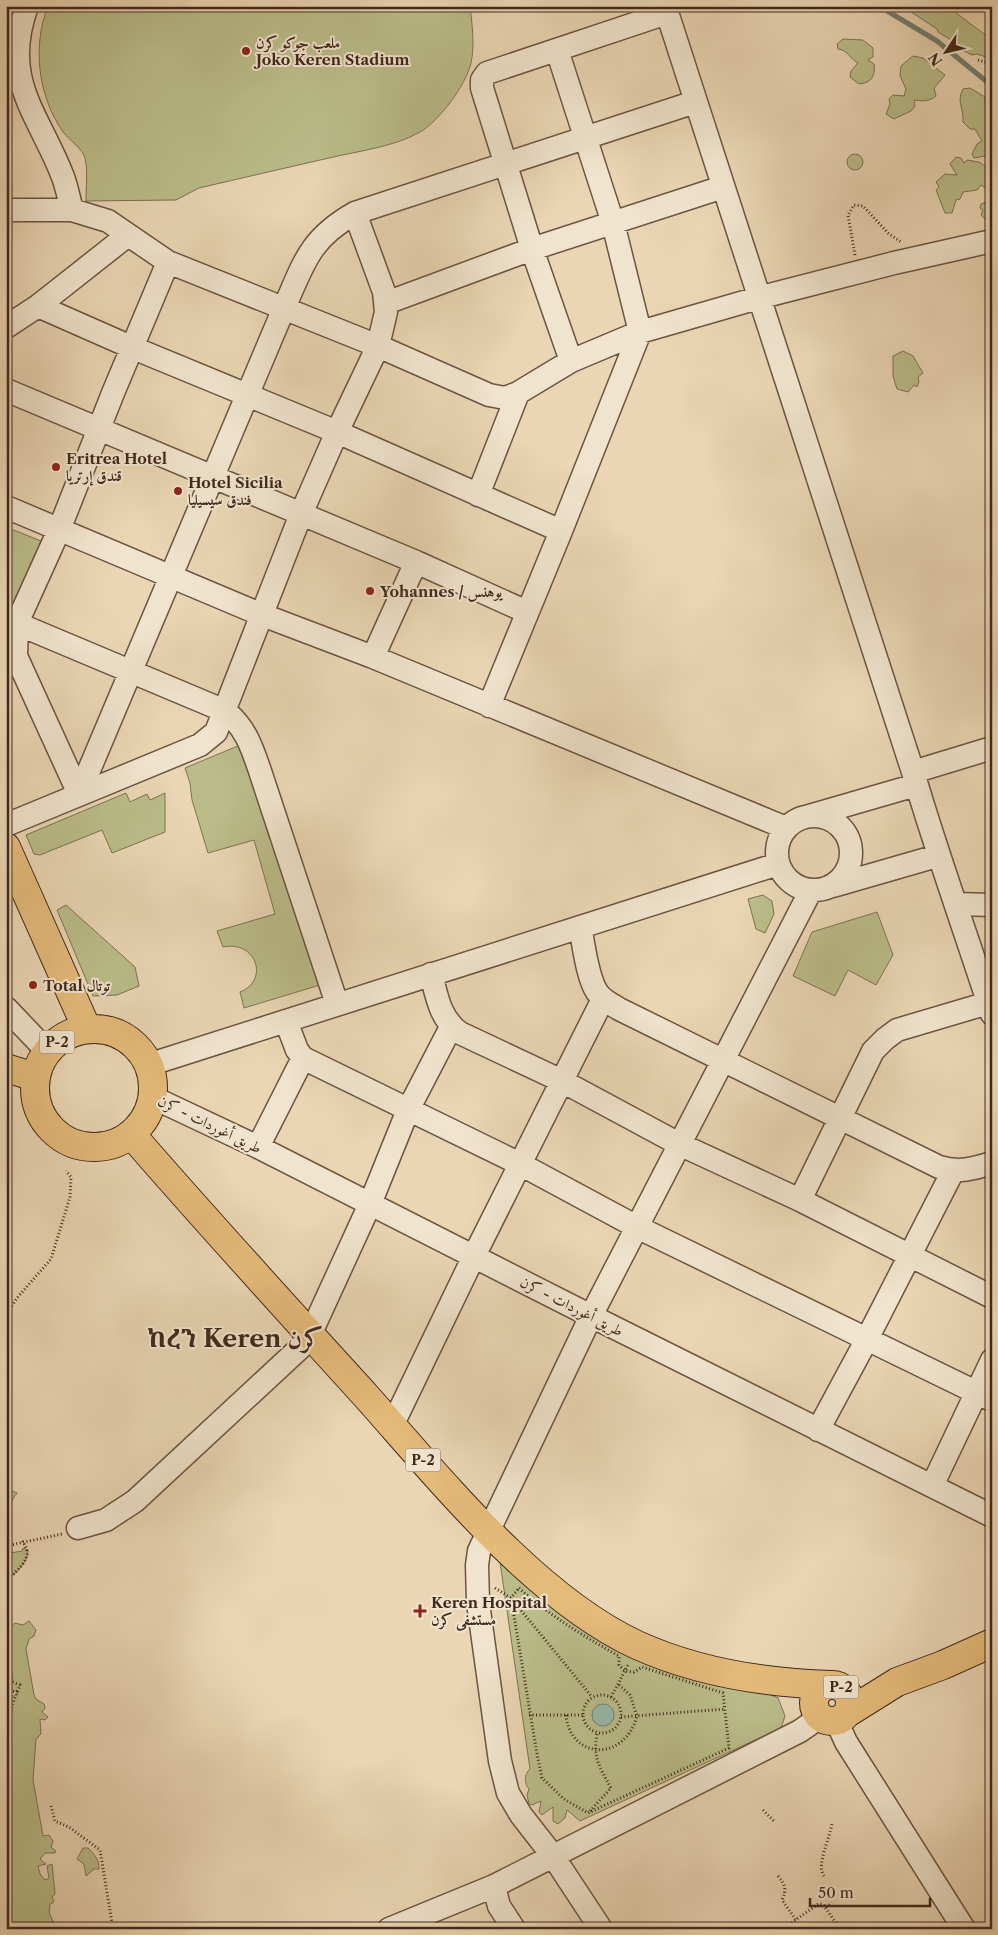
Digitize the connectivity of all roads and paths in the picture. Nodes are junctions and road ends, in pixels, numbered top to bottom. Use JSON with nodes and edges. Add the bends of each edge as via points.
{"nodes":[{"id":1,"x":27,"y":6,"type":"edge"},
{"id":2,"x":666,"y":10,"type":"edge"},
{"id":3,"x":557,"y":50,"type":"junction"},
{"id":4,"x":978,"y":60,"type":"dead end"},
{"id":5,"x":992,"y":64,"type":"edge"},
{"id":6,"x":695,"y":102,"type":"junction"},
{"id":7,"x":585,"y":137,"type":"junction"},
{"id":8,"x":505,"y":165,"type":"junction"},
{"id":9,"x":723,"y":187,"type":"junction"},
{"id":10,"x":6,"y":210,"type":"edge"},
{"id":11,"x":72,"y":210,"type":"junction"},
{"id":12,"x":355,"y":213,"type":"junction"},
{"id":13,"x":613,"y":223,"type":"junction"},
{"id":14,"x":128,"y":235,"type":"junction"},
{"id":15,"x":990,"y":248,"type":"edge"},
{"id":16,"x":532,"y":249,"type":"junction"},
{"id":17,"x":925,"y":256,"type":"junction"},
{"id":18,"x":168,"y":262,"type":"junction"},
{"id":19,"x":844,"y":276,"type":"junction"},
{"id":20,"x":758,"y":298,"type":"junction"},
{"id":21,"x":386,"y":302,"type":"junction"},
{"id":22,"x":38,"y":306,"type":"junction"},
{"id":23,"x":284,"y":308,"type":"junction"},
{"id":24,"x":6,"y":327,"type":"edge"},
{"id":25,"x":640,"y":332,"type":"junction"},
{"id":26,"x":378,"y":346,"type":"junction"},
{"id":27,"x":131,"y":347,"type":"junction"},
{"id":28,"x":571,"y":361,"type":"junction"},
{"id":29,"x":6,"y":390,"type":"edge"},
{"id":30,"x":518,"y":393,"type":"junction"},
{"id":31,"x":248,"y":395,"type":"junction"},
{"id":32,"x":99,"y":429,"type":"junction"},
{"id":33,"x":337,"y":432,"type":"junction"},
{"id":34,"x":212,"y":476,"type":"junction"},
{"id":35,"x":478,"y":495,"type":"junction"},
{"id":36,"x":6,"y":507,"type":"edge"},
{"id":37,"x":301,"y":514,"type":"junction"},
{"id":38,"x":59,"y":530,"type":"junction"},
{"id":39,"x":561,"y":531,"type":"junction"},
{"id":40,"x":416,"y":562,"type":"junction"},
{"id":41,"x":170,"y":575,"type":"junction"},
{"id":42,"x":527,"y":612,"type":"junction"},
{"id":43,"x":260,"y":614,"type":"junction"},
{"id":44,"x":12,"y":621,"type":"edge"},
{"id":45,"x":374,"y":656,"type":"junction"},
{"id":46,"x":11,"y":658,"type":"edge"},
{"id":47,"x":130,"y":670,"type":"junction"},
{"id":48,"x":489,"y":706,"type":"junction"},
{"id":49,"x":225,"y":712,"type":"junction"},
{"id":50,"x":992,"y":748,"type":"edge"},
{"id":51,"x":915,"y":779,"type":"junction"},
{"id":52,"x":79,"y":794,"type":"junction"},
{"id":53,"x":806,"y":817,"type":"junction"},
{"id":54,"x":6,"y":824,"type":"edge"},
{"id":55,"x":786,"y":828,"type":"junction"},
{"id":56,"x":6,"y":846,"type":"edge"},
{"id":57,"x":937,"y":856,"type":"junction"},
{"id":58,"x":778,"y":864,"type":"junction"},
{"id":59,"x":820,"y":889,"type":"junction"},
{"id":60,"x":956,"y":904,"type":"junction"},
{"id":61,"x":992,"y":905,"type":"edge"},
{"id":62,"x":580,"y":927,"type":"junction"},
{"id":63,"x":431,"y":974,"type":"junction"},
{"id":64,"x":603,"y":999,"type":"junction"},
{"id":65,"x":337,"y":1004,"type":"junction"},
{"id":66,"x":6,"y":1008,"type":"edge"},
{"id":67,"x":990,"y":1009,"type":"edge"},
{"id":68,"x":286,"y":1021,"type":"junction"},
{"id":69,"x":451,"y":1027,"type":"junction"},
{"id":70,"x":87,"y":1029,"type":"junction"},
{"id":71,"x":47,"y":1051,"type":"junction"},
{"id":72,"x":304,"y":1058,"type":"junction"},
{"id":73,"x":722,"y":1060,"type":"junction"},
{"id":74,"x":148,"y":1065,"type":"junction"},
{"id":75,"x":6,"y":1068,"type":"edge"},
{"id":76,"x":35,"y":1077,"type":"junction"},
{"id":77,"x":562,"y":1081,"type":"junction"},
{"id":78,"x":152,"y":1097,"type":"junction"},
{"id":79,"x":408,"y":1110,"type":"junction"},
{"id":80,"x":840,"y":1118,"type":"junction"},
{"id":81,"x":131,"y":1134,"type":"junction"},
{"id":82,"x":679,"y":1144,"type":"junction"},
{"id":83,"x":258,"y":1147,"type":"junction"},
{"id":84,"x":992,"y":1163,"type":"edge"},
{"id":85,"x":520,"y":1164,"type":"junction"},
{"id":86,"x":66,"y":1171,"type":"dead end"},
{"id":87,"x":953,"y":1171,"type":"junction"},
{"id":88,"x":800,"y":1200,"type":"junction"},
{"id":89,"x":370,"y":1204,"type":"junction"},
{"id":90,"x":637,"y":1227,"type":"junction"},
{"id":91,"x":910,"y":1255,"type":"junction"},
{"id":92,"x":474,"y":1256,"type":"junction"},
{"id":93,"x":992,"y":1296,"type":"edge"},
{"id":94,"x":6,"y":1314,"type":"edge"},
{"id":95,"x":591,"y":1316,"type":"junction"},
{"id":96,"x":310,"y":1335,"type":"junction"},
{"id":97,"x":867,"y":1339,"type":"junction"},
{"id":98,"x":992,"y":1360,"type":"edge"},
{"id":99,"x":983,"y":1397,"type":"edge"},
{"id":100,"x":392,"y":1426,"type":"junction"},
{"id":101,"x":818,"y":1430,"type":"junction"},
{"id":102,"x":932,"y":1486,"type":"junction"},
{"id":103,"x":992,"y":1516,"type":"edge"},
{"id":104,"x":78,"y":1528,"type":"joint"},
{"id":105,"x":488,"y":1530,"type":"junction"},
{"id":106,"x":22,"y":1542,"type":"junction"},
{"id":107,"x":6,"y":1546,"type":"edge"},
{"id":108,"x":6,"y":1582,"type":"edge"},
{"id":109,"x":511,"y":1598,"type":"junction"},
{"id":110,"x":992,"y":1643,"type":"edge"},
{"id":111,"x":629,"y":1664,"type":"dead end"},
{"id":112,"x":625,"y":1671,"type":"junction"},
{"id":113,"x":6,"y":1680,"type":"edge"},
{"id":114,"x":897,"y":1682,"type":"junction"},
{"id":115,"x":618,"y":1684,"type":"junction"},
{"id":116,"x":784,"y":1684,"type":"junction"},
{"id":117,"x":833,"y":1685,"type":"junction"},
{"id":118,"x":18,"y":1691,"type":"junction"},
{"id":119,"x":6,"y":1693,"type":"edge"},
{"id":120,"x":611,"y":1697,"type":"junction"},
{"id":121,"x":592,"y":1698,"type":"junction"},
{"id":122,"x":725,"y":1709,"type":"junction"},
{"id":123,"x":529,"y":1715,"type":"junction"},
{"id":124,"x":566,"y":1715,"type":"junction"},
{"id":125,"x":583,"y":1715,"type":"junction"},
{"id":126,"x":637,"y":1716,"type":"junction"},
{"id":127,"x":831,"y":1716,"type":"junction"},
{"id":128,"x":621,"y":1717,"type":"junction"},
{"id":129,"x":597,"y":1733,"type":"junction"},
{"id":130,"x":6,"y":1747,"type":"edge"},
{"id":131,"x":594,"y":1750,"type":"junction"},
{"id":132,"x":51,"y":1806,"type":"dead end"},
{"id":133,"x":763,"y":1810,"type":"dead end"},
{"id":134,"x":588,"y":1813,"type":"junction"},
{"id":135,"x":774,"y":1821,"type":"dead end"},
{"id":136,"x":832,"y":1823,"type":"dead end"},
{"id":137,"x":553,"y":1856,"type":"junction"},
{"id":138,"x":778,"y":1876,"type":"dead end"},
{"id":139,"x":824,"y":1876,"type":"dead end"},
{"id":140,"x":494,"y":1886,"type":"junction"},
{"id":141,"x":832,"y":1903,"type":"dead end"},
{"id":142,"x":826,"y":1907,"type":"junction"},
{"id":143,"x":796,"y":1920,"type":"junction"},
{"id":144,"x":113,"y":1929,"type":"edge"},
{"id":145,"x":388,"y":1929,"type":"edge"},
{"id":146,"x":514,"y":1929,"type":"edge"},
{"id":147,"x":601,"y":1929,"type":"edge"},
{"id":148,"x":783,"y":1929,"type":"edge"},
{"id":149,"x":840,"y":1929,"type":"edge"},
{"id":150,"x":964,"y":1929,"type":"edge"}],
"edges":[{"from":1,"to":11,"type":"street","via":[[18,26],[15,69],[24,103],[63,176]]},
{"from":2,"to":3,"type":"street"},
{"from":2,"to":6,"type":"street"},
{"from":3,"to":7,"type":"street"},
{"from":3,"to":8,"type":"street","via":[[487,73],[482,80]]},
{"from":4,"to":5,"type":"path"},
{"from":6,"to":7,"type":"street"},
{"from":6,"to":9,"type":"street"},
{"from":7,"to":8,"type":"street"},
{"from":7,"to":13,"type":"street"},
{"from":8,"to":12,"type":"street"},
{"from":8,"to":16,"type":"street"},
{"from":9,"to":13,"type":"street"},
{"from":9,"to":20,"type":"street"},
{"from":10,"to":11,"type":"street"},
{"from":11,"to":14,"type":"street","via":[[108,222]]},
{"from":12,"to":21,"type":"street"},
{"from":12,"to":23,"type":"street","via":[[326,231],[314,244]]},
{"from":13,"to":16,"type":"street"},
{"from":13,"to":25,"type":"street"},
{"from":14,"to":18,"type":"street"},
{"from":14,"to":22,"type":"street"},
{"from":15,"to":17,"type":"street"},
{"from":16,"to":21,"type":"street"},
{"from":16,"to":28,"type":"street"},
{"from":17,"to":19,"type":"street"},
{"from":17,"to":19,"type":"path","via":[[888,233],[872,214],[858,204],[848,215],[855,254],[852,267]]},
{"from":18,"to":23,"type":"street"},
{"from":18,"to":27,"type":"street"},
{"from":19,"to":20,"type":"street"},
{"from":20,"to":25,"type":"street"},
{"from":20,"to":51,"type":"street"},
{"from":21,"to":26,"type":"street","via":[[385,324]]},
{"from":22,"to":24,"type":"street"},
{"from":22,"to":27,"type":"street"},
{"from":23,"to":26,"type":"street"},
{"from":23,"to":31,"type":"street"},
{"from":25,"to":28,"type":"street"},
{"from":25,"to":39,"type":"street"},
{"from":26,"to":30,"type":"street","via":[[489,395],[505,398]]},
{"from":26,"to":33,"type":"street"},
{"from":27,"to":31,"type":"street"},
{"from":27,"to":32,"type":"street"},
{"from":28,"to":30,"type":"street"},
{"from":29,"to":32,"type":"street"},
{"from":30,"to":35,"type":"street"},
{"from":31,"to":33,"type":"street"},
{"from":31,"to":34,"type":"street"},
{"from":32,"to":34,"type":"street"},
{"from":32,"to":38,"type":"street"},
{"from":33,"to":35,"type":"street"},
{"from":33,"to":37,"type":"street"},
{"from":34,"to":37,"type":"street"},
{"from":34,"to":41,"type":"street"},
{"from":35,"to":39,"type":"street"},
{"from":36,"to":38,"type":"street"},
{"from":37,"to":40,"type":"street"},
{"from":37,"to":43,"type":"street"},
{"from":38,"to":41,"type":"street"},
{"from":38,"to":44,"type":"street"},
{"from":39,"to":42,"type":"street"},
{"from":40,"to":42,"type":"street"},
{"from":40,"to":45,"type":"street"},
{"from":41,"to":43,"type":"street"},
{"from":41,"to":47,"type":"street"},
{"from":42,"to":48,"type":"street"},
{"from":43,"to":45,"type":"street"},
{"from":43,"to":49,"type":"street"},
{"from":44,"to":46,"type":"street"},
{"from":44,"to":47,"type":"street"},
{"from":45,"to":48,"type":"street"},
{"from":46,"to":52,"type":"street"},
{"from":47,"to":49,"type":"street"},
{"from":47,"to":52,"type":"street"},
{"from":48,"to":55,"type":"street"},
{"from":49,"to":52,"type":"street","via":[[216,732],[200,745]]},
{"from":49,"to":65,"type":"street","via":[[239,722],[248,737]]},
{"from":50,"to":51,"type":"street"},
{"from":51,"to":53,"type":"street"},
{"from":51,"to":57,"type":"street"},
{"from":52,"to":54,"type":"street"},
{"from":53,"to":55,"type":"street"},
{"from":53,"to":59,"type":"street","via":[[818,816],[839,826],[850,847],[849,865],[840,880]]},
{"from":55,"to":58,"type":"street","via":[[777,851]]},
{"from":56,"to":70,"type":"main road","number":"P-2"},
{"from":57,"to":59,"type":"street"},
{"from":57,"to":60,"type":"street"},
{"from":58,"to":59,"type":"street","via":[[790,882]]},
{"from":58,"to":62,"type":"street"},
{"from":59,"to":73,"type":"street"},
{"from":60,"to":61,"type":"street"},
{"from":60,"to":67,"type":"street"},
{"from":62,"to":63,"type":"street"},
{"from":62,"to":64,"type":"street","via":[[592,981]]},
{"from":63,"to":65,"type":"street"},
{"from":63,"to":69,"type":"street","via":[[439,1005]]},
{"from":64,"to":73,"type":"street"},
{"from":64,"to":77,"type":"street"},
{"from":65,"to":68,"type":"street"},
{"from":66,"to":71,"type":"street"},
{"from":67,"to":80,"type":"street","via":[[897,1030],[873,1052]]},
{"from":68,"to":72,"type":"street","via":[[297,1050]]},
{"from":68,"to":74,"type":"street"},
{"from":69,"to":77,"type":"street"},
{"from":69,"to":79,"type":"street"},
{"from":70,"to":71,"type":"main road","number":"P-2","via":[[72,1032]]},
{"from":70,"to":74,"type":"main road","number":"P-2","via":[[100,1029],[124,1037],[142,1054]]},
{"from":71,"to":76,"type":"main road","number":"P-2"},
{"from":72,"to":79,"type":"street"},
{"from":72,"to":83,"type":"street"},
{"from":73,"to":80,"type":"street"},
{"from":73,"to":82,"type":"street"},
{"from":74,"to":78,"type":"main road","number":"P-2"},
{"from":75,"to":76,"type":"main road"},
{"from":76,"to":81,"type":"main road","number":"P-2","via":[[34,1091],[40,1112],[52,1130],[64,1139],[91,1147],[105,1146]]},
{"from":77,"to":82,"type":"street"},
{"from":77,"to":85,"type":"street"},
{"from":78,"to":81,"type":"main road","number":"P-2","via":[[141,1124]]},
{"from":78,"to":83,"type":"street","name":"طريق أغوردات - كرن"},
{"from":79,"to":85,"type":"street"},
{"from":79,"to":89,"type":"street"},
{"from":80,"to":87,"type":"street"},
{"from":80,"to":88,"type":"street"},
{"from":81,"to":96,"type":"main road","number":"P-2"},
{"from":82,"to":88,"type":"street"},
{"from":82,"to":90,"type":"street"},
{"from":83,"to":89,"type":"street","name":"طريق أغوردات - كرن"},
{"from":84,"to":87,"type":"street","via":[[968,1171]]},
{"from":85,"to":90,"type":"street"},
{"from":85,"to":92,"type":"street"},
{"from":86,"to":94,"type":"path","via":[[70,1177],[70,1197],[51,1258]]},
{"from":87,"to":91,"type":"street"},
{"from":88,"to":91,"type":"street"},
{"from":89,"to":92,"type":"street","name":"طريق أغوردات - كرن"},
{"from":89,"to":96,"type":"street"},
{"from":90,"to":95,"type":"street"},
{"from":90,"to":97,"type":"street"},
{"from":91,"to":93,"type":"street"},
{"from":91,"to":97,"type":"street"},
{"from":92,"to":95,"type":"street","name":"طريق أغوردات - كرن"},
{"from":92,"to":100,"type":"street"},
{"from":95,"to":101,"type":"street","name":"طريق أغوردات - كرن"},
{"from":95,"to":105,"type":"street"},
{"from":96,"to":100,"type":"main road","number":"P-2"},
{"from":96,"to":104,"type":"street","via":[[300,1348],[135,1501],[106,1520]]},
{"from":97,"to":99,"type":"street"},
{"from":97,"to":101,"type":"street"},
{"from":98,"to":99,"type":"street"},
{"from":99,"to":102,"type":"street"},
{"from":100,"to":105,"type":"main road","number":"P-2"},
{"from":101,"to":102,"type":"street","name":"طريق أغوردات - كرن"},
{"from":102,"to":103,"type":"street","name":"طريق أغوردات - كرن"},
{"from":104,"to":106,"type":"path"},
{"from":105,"to":116,"type":"main road","number":"P-2","via":[[530,1571],[587,1615],[636,1644],[686,1664]]},
{"from":105,"to":137,"type":"street","via":[[477,1565],[478,1603],[500,1761],[508,1793]]},
{"from":106,"to":107,"type":"path"},
{"from":106,"to":108,"type":"path","via":[[28,1556]]},
{"from":109,"to":112,"type":"path","via":[[519,1588],[536,1604],[583,1636],[619,1656],[619,1665]]},
{"from":109,"to":121,"type":"path"},
{"from":109,"to":123,"type":"path"},
{"from":110,"to":114,"type":"main road","number":"P-2"},
{"from":111,"to":112,"type":"path"},
{"from":112,"to":115,"type":"path"},
{"from":112,"to":122,"type":"path","via":[[634,1672],[642,1667],[723,1693]]},
{"from":113,"to":118,"type":"path","via":[[20,1685]]},
{"from":114,"to":117,"type":"main road","number":"P-2"},
{"from":114,"to":127,"type":"main road","number":"P-2"},
{"from":115,"to":120,"type":"path"},
{"from":115,"to":126,"type":"path","via":[[630,1695]]},
{"from":116,"to":117,"type":"main road","number":"P-2"},
{"from":116,"to":127,"type":"main road","number":"P-2"},
{"from":117,"to":127,"type":"main road","number":"P-2","via":[[841,1687],[849,1695]]},
{"from":118,"to":119,"type":"path"},
{"from":118,"to":130,"type":"path","via":[[12,1705]]},
{"from":120,"to":121,"type":"path","via":[[601,1695]]},
{"from":120,"to":128,"type":"path","via":[[621,1708]]},
{"from":121,"to":125,"type":"path","via":[[585,1704]]},
{"from":122,"to":126,"type":"path"},
{"from":122,"to":134,"type":"path","via":[[730,1748]]},
{"from":123,"to":124,"type":"path"},
{"from":123,"to":134,"type":"path","via":[[542,1778],[564,1799]]},
{"from":124,"to":125,"type":"path"},
{"from":124,"to":131,"type":"path","via":[[577,1740]]},
{"from":125,"to":129,"type":"path","via":[[589,1729]]},
{"from":126,"to":128,"type":"path"},
{"from":126,"to":131,"type":"path","via":[[628,1737],[620,1745]]},
{"from":127,"to":137,"type":"street"},
{"from":127,"to":150,"type":"street"},
{"from":128,"to":129,"type":"path","via":[[613,1731]]},
{"from":129,"to":131,"type":"path"},
{"from":131,"to":134,"type":"path","via":[[596,1762],[611,1788]]},
{"from":132,"to":144,"type":"path","via":[[55,1822],[69,1827],[100,1850]]},
{"from":133,"to":135,"type":"path"},
{"from":136,"to":139,"type":"path","via":[[821,1863]]},
{"from":137,"to":140,"type":"street"},
{"from":137,"to":147,"type":"street"},
{"from":138,"to":143,"type":"path","via":[[785,1886],[782,1900]]},
{"from":140,"to":145,"type":"street"},
{"from":140,"to":146,"type":"street","via":[[499,1906]]},
{"from":141,"to":142,"type":"path"},
{"from":142,"to":143,"type":"path","via":[[818,1904]]},
{"from":142,"to":149,"type":"path"},
{"from":143,"to":148,"type":"path"}]}
